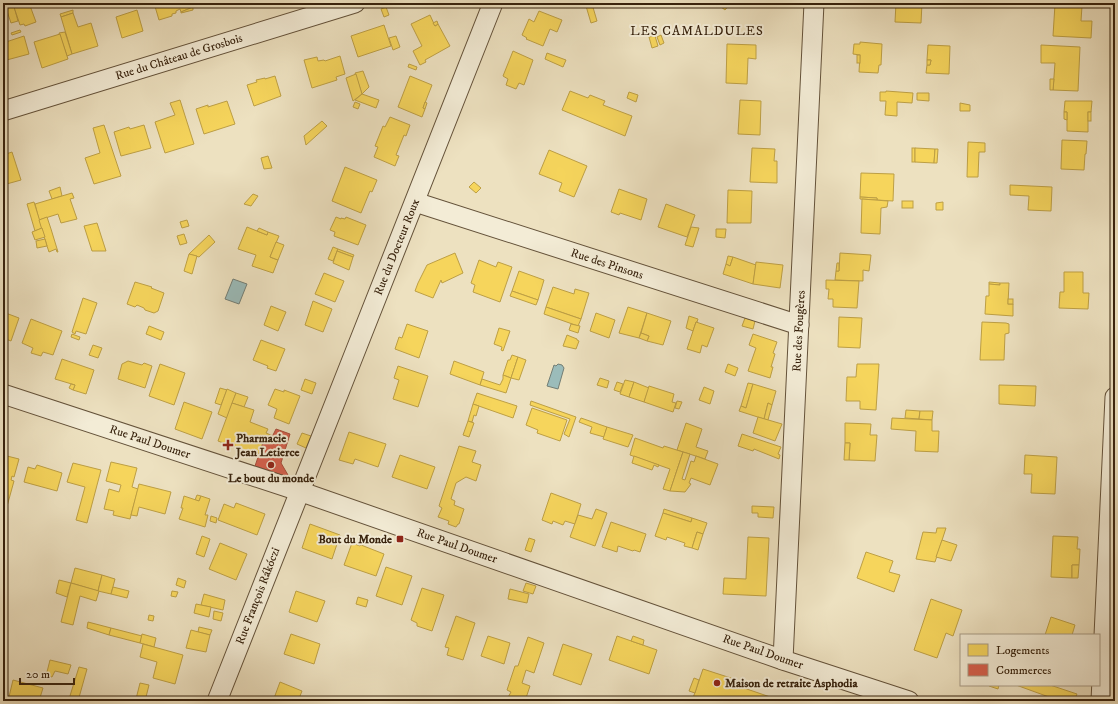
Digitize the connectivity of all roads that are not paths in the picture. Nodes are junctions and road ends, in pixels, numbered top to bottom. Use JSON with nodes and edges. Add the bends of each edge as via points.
{"nodes":[{"id":1,"x":355,"y":3,"type":"edge"},
{"id":2,"x":493,"y":3,"type":"edge"},
{"id":3,"x":814,"y":3,"type":"edge"},
{"id":4,"x":3,"y":111,"type":"edge"},
{"id":5,"x":415,"y":202,"type":"junction"},
{"id":6,"x":799,"y":325,"type":"junction"},
{"id":7,"x":3,"y":394,"type":"edge"},
{"id":8,"x":1115,"y":397,"type":"edge"},
{"id":9,"x":299,"y":491,"type":"junction"},
{"id":10,"x":783,"y":660,"type":"junction"},
{"id":11,"x":217,"y":701,"type":"edge"},
{"id":12,"x":909,"y":701,"type":"edge"},
{"id":13,"x":1101,"y":701,"type":"edge"}],
"edges":[{"from":1,"to":4,"type":"street","name":"Rue du Château de Grosbois"},
{"from":2,"to":5,"type":"street","name":"Rue du Docteur Roux"},
{"from":3,"to":6,"type":"street","name":"Rue des Fougères"},
{"from":5,"to":6,"type":"street","name":"Rue des Pinsons"},
{"from":5,"to":9,"type":"street","name":"Rue du Docteur Roux"},
{"from":6,"to":10,"type":"street","name":"Rue des Fougères"},
{"from":7,"to":9,"type":"street","name":"Rue Paul Doumer"},
{"from":8,"to":13,"type":"street"},
{"from":9,"to":10,"type":"street","name":"Rue Paul Doumer"},
{"from":9,"to":11,"type":"street","name":"Rue François Rákóczi"},
{"from":10,"to":12,"type":"street","name":"Rue Paul Doumer"}]}
